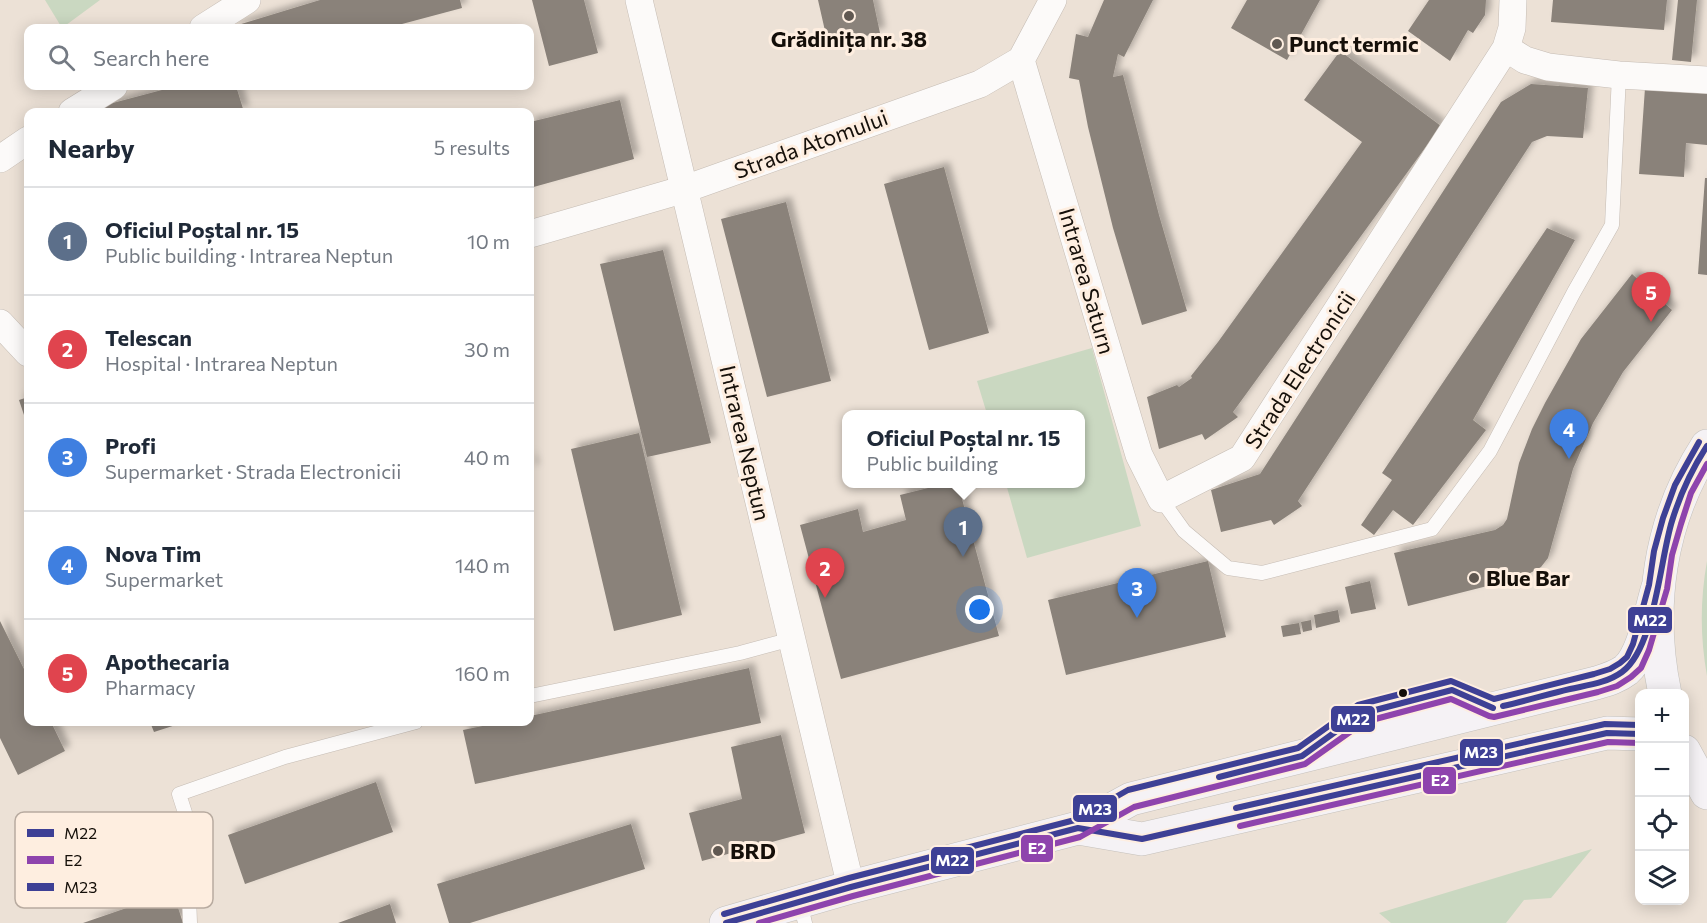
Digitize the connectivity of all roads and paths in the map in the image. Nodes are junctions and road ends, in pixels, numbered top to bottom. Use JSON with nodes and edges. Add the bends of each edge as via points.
{"nodes":[{"id":1,"x":247,"y":0,"type":"edge"},
{"id":2,"x":639,"y":0,"type":"edge"},
{"id":3,"x":1053,"y":0,"type":"edge"},
{"id":4,"x":1514,"y":0,"type":"edge"},
{"id":5,"x":209,"y":24,"type":"edge"},
{"id":6,"x":1506,"y":48,"type":"junction"},
{"id":7,"x":1022,"y":60,"type":"junction"},
{"id":8,"x":1619,"y":75,"type":"junction"},
{"id":9,"x":1707,"y":80,"type":"edge"},
{"id":10,"x":108,"y":90,"type":"edge"},
{"id":11,"x":78,"y":108,"type":"edge"},
{"id":12,"x":24,"y":143,"type":"edge"},
{"id":13,"x":0,"y":159,"type":"edge"},
{"id":14,"x":684,"y":189,"type":"junction"},
{"id":15,"x":534,"y":233,"type":"edge"},
{"id":16,"x":0,"y":323,"type":"edge"},
{"id":17,"x":24,"y":350,"type":"edge"},
{"id":18,"x":1707,"y":446,"type":"edge"},
{"id":19,"x":1161,"y":499,"type":"junction"},
{"id":20,"x":1658,"y":587,"type":"junction"},
{"id":21,"x":792,"y":639,"type":"junction"},
{"id":22,"x":1664,"y":689,"type":"edge"},
{"id":23,"x":534,"y":695,"type":"edge"},
{"id":24,"x":401,"y":726,"type":"edge"},
{"id":25,"x":1635,"y":734,"type":"edge"},
{"id":26,"x":1689,"y":761,"type":"edge"},
{"id":27,"x":1707,"y":794,"type":"edge"},
{"id":28,"x":185,"y":812,"type":"edge"},
{"id":29,"x":1078,"y":828,"type":"junction"},
{"id":30,"x":851,"y":887,"type":"junction"},
{"id":31,"x":189,"y":908,"type":"edge"},
{"id":32,"x":803,"y":912,"type":"edge"},
{"id":33,"x":190,"y":923,"type":"edge"},
{"id":34,"x":726,"y":923,"type":"edge"}],
"edges":[{"from":1,"to":5,"type":"street"},
{"from":2,"to":14,"type":"street","name":"Intrarea Neptun"},
{"from":3,"to":7,"type":"street"},
{"from":4,"to":6,"type":"street","name":"Strada Electronicii"},
{"from":6,"to":8,"type":"street","via":[[1548,67]]},
{"from":6,"to":19,"type":"street","name":"Strada Electronicii","via":[[1242,458]]},
{"from":7,"to":14,"type":"street","name":"Strada Atomului","via":[[980,84]]},
{"from":7,"to":19,"type":"street","name":"Intrarea Saturn","via":[[1139,455]]},
{"from":8,"to":9,"type":"street"},
{"from":8,"to":19,"type":"lane","via":[[1612,225],[1490,451],[1432,529],[1262,573],[1228,568],[1184,531]]},
{"from":10,"to":11,"type":"street"},
{"from":12,"to":13,"type":"street"},
{"from":14,"to":15,"type":"street","name":"Strada Atomului"},
{"from":14,"to":21,"type":"street","name":"Intrarea Neptun"},
{"from":16,"to":17,"type":"street"},
{"from":18,"to":20,"type":"main road","via":[[1683,489],[1663,553]]},
{"from":20,"to":22,"type":"main road","via":[[1658,657]]},
{"from":20,"to":29,"type":"main road","via":[[1634,662],[1614,677],[1131,798]]},
{"from":21,"to":23,"type":"lane"},
{"from":21,"to":30,"type":"street","name":"Intrarea Neptun"},
{"from":24,"to":28,"type":"lane","via":[[285,757],[179,794]]},
{"from":25,"to":29,"type":"main road","via":[[1607,734],[1142,839]]},
{"from":26,"to":27,"type":"main road"},
{"from":29,"to":30,"type":"main road"},
{"from":30,"to":32,"type":"main road"},
{"from":31,"to":33,"type":"lane"},
{"from":32,"to":34,"type":"main road"}]}
